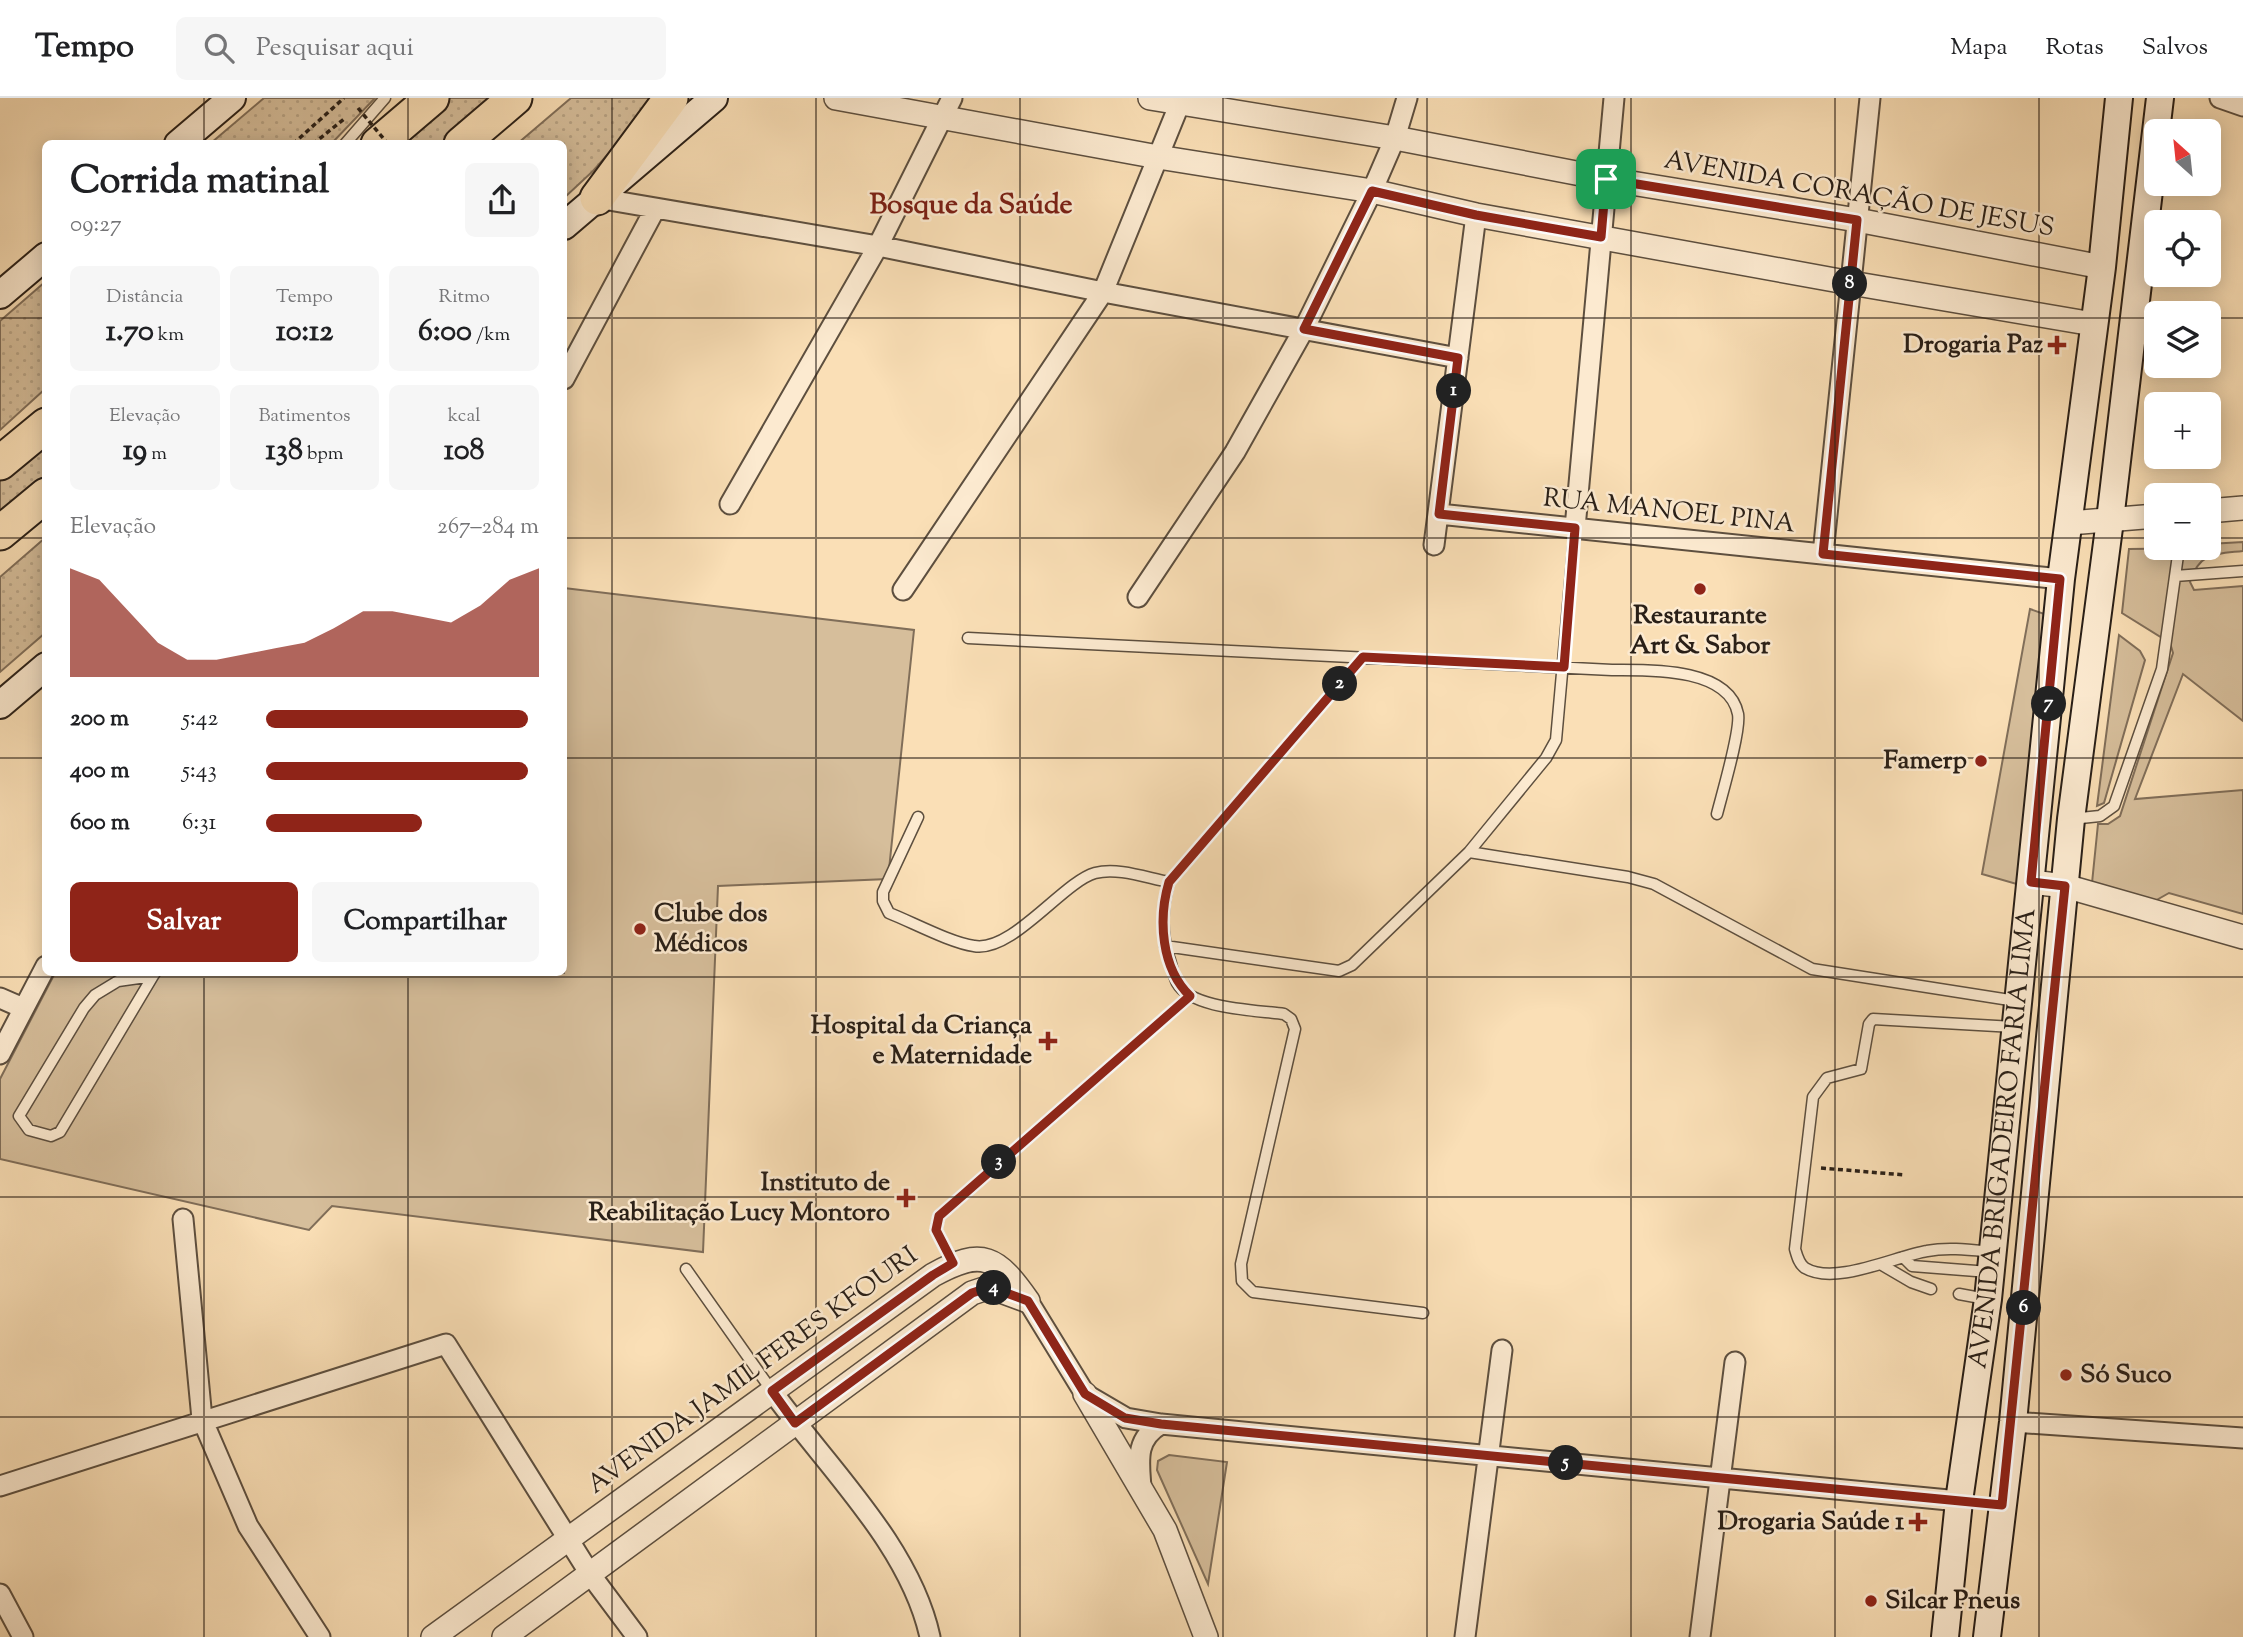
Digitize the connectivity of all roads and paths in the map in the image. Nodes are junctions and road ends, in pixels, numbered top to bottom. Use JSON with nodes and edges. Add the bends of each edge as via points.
{"nodes":[{"id":1,"x":232,"y":98,"type":"edge"},
{"id":2,"x":344,"y":98,"type":"edge"},
{"id":3,"x":385,"y":98,"type":"edge"},
{"id":4,"x":432,"y":98,"type":"edge"},
{"id":5,"x":525,"y":98,"type":"edge"},
{"id":6,"x":671,"y":98,"type":"edge"},
{"id":7,"x":714,"y":98,"type":"edge"},
{"id":8,"x":836,"y":98,"type":"edge"},
{"id":9,"x":1150,"y":98,"type":"edge"},
{"id":10,"x":1407,"y":98,"type":"edge"},
{"id":11,"x":1614,"y":98,"type":"edge"},
{"id":12,"x":1870,"y":98,"type":"edge"},
{"id":13,"x":2119,"y":98,"type":"edge"},
{"id":14,"x":2160,"y":98,"type":"edge"},
{"id":15,"x":2220,"y":98,"type":"edge"},
{"id":16,"x":1181,"y":101,"type":"edge"},
{"id":17,"x":2243,"y":106,"type":"edge"},
{"id":18,"x":948,"y":108,"type":"edge"},
{"id":19,"x":508,"y":112,"type":"edge"},
{"id":20,"x":1395,"y":138,"type":"junction"},
{"id":21,"x":183,"y":140,"type":"edge"},
{"id":22,"x":297,"y":140,"type":"edge"},
{"id":23,"x":318,"y":140,"type":"edge"},
{"id":24,"x":348,"y":140,"type":"edge"},
{"id":25,"x":382,"y":140,"type":"edge"},
{"id":26,"x":385,"y":140,"type":"edge"},
{"id":27,"x":467,"y":140,"type":"edge"},
{"id":28,"x":1158,"y":157,"type":"junction"},
{"id":29,"x":1606,"y":179,"type":"junction"},
{"id":30,"x":1372,"y":191,"type":"junction"},
{"id":31,"x":597,"y":198,"type":"junction"},
{"id":32,"x":655,"y":209,"type":"junction"},
{"id":33,"x":1476,"y":215,"type":"junction"},
{"id":34,"x":1857,"y":220,"type":"junction"},
{"id":35,"x":567,"y":223,"type":"edge"},
{"id":36,"x":1601,"y":237,"type":"junction"},
{"id":37,"x":878,"y":246,"type":"junction"},
{"id":38,"x":42,"y":259,"type":"edge"},
{"id":39,"x":2102,"y":267,"type":"junction"},
{"id":40,"x":1851,"y":283,"type":"junction"},
{"id":41,"x":1103,"y":292,"type":"junction"},
{"id":42,"x":0,"y":295,"type":"edge"},
{"id":43,"x":2093,"y":324,"type":"junction"},
{"id":44,"x":1304,"y":329,"type":"junction"},
{"id":45,"x":1458,"y":358,"type":"junction"},
{"id":46,"x":567,"y":373,"type":"edge"},
{"id":47,"x":42,"y":428,"type":"edge"},
{"id":48,"x":0,"y":463,"type":"edge"},
{"id":49,"x":730,"y":504,"type":"dead end"},
{"id":50,"x":40,"y":508,"type":"edge"},
{"id":51,"x":2243,"y":508,"type":"edge"},
{"id":52,"x":2221,"y":510,"type":"edge"},
{"id":53,"x":1439,"y":514,"type":"junction"},
{"id":54,"x":2144,"y":517,"type":"edge"},
{"id":55,"x":2110,"y":520,"type":"junction"},
{"id":56,"x":2069,"y":523,"type":"junction"},
{"id":57,"x":1575,"y":528,"type":"junction"},
{"id":58,"x":0,"y":533,"type":"edge"},
{"id":59,"x":0,"y":540,"type":"edge"},
{"id":60,"x":1434,"y":545,"type":"dead end"},
{"id":61,"x":1823,"y":554,"type":"junction"},
{"id":62,"x":2177,"y":560,"type":"edge"},
{"id":63,"x":2243,"y":571,"type":"edge"},
{"id":64,"x":2175,"y":576,"type":"junction"},
{"id":65,"x":2060,"y":579,"type":"junction"},
{"id":66,"x":903,"y":590,"type":"dead end"},
{"id":67,"x":1138,"y":597,"type":"dead end"},
{"id":68,"x":968,"y":638,"type":"dead end"},
{"id":69,"x":1363,"y":657,"type":"junction"},
{"id":70,"x":1564,"y":667,"type":"junction"},
{"id":71,"x":42,"y":669,"type":"edge"},
{"id":72,"x":0,"y":705,"type":"edge"},
{"id":73,"x":1717,"y":814,"type":"dead end"},
{"id":74,"x":918,"y":817,"type":"dead end"},
{"id":75,"x":2071,"y":819,"type":"junction"},
{"id":76,"x":1469,"y":852,"type":"junction"},
{"id":77,"x":1169,"y":882,"type":"junction"},
{"id":78,"x":2031,"y":882,"type":"junction"},
{"id":79,"x":2065,"y":886,"type":"junction"},
{"id":80,"x":2243,"y":937,"type":"edge"},
{"id":81,"x":1165,"y":946,"type":"junction"},
{"id":82,"x":42,"y":973,"type":"edge"},
{"id":83,"x":145,"y":976,"type":"edge"},
{"id":84,"x":153,"y":976,"type":"edge"},
{"id":85,"x":1190,"y":996,"type":"junction"},
{"id":86,"x":0,"y":998,"type":"edge"},
{"id":87,"x":2016,"y":1001,"type":"junction"},
{"id":88,"x":23,"y":1008,"type":"junction"},
{"id":89,"x":2014,"y":1027,"type":"junction"},
{"id":90,"x":0,"y":1054,"type":"edge"},
{"id":91,"x":1805,"y":1167,"type":"junction"},
{"id":92,"x":1905,"y":1175,"type":"dead end"},
{"id":93,"x":183,"y":1219,"type":"dead end"},
{"id":94,"x":1903,"y":1257,"type":"junction"},
{"id":95,"x":1991,"y":1262,"type":"junction"},
{"id":96,"x":953,"y":1263,"type":"junction"},
{"id":97,"x":1882,"y":1265,"type":"junction"},
{"id":98,"x":686,"y":1269,"type":"dead end"},
{"id":99,"x":1931,"y":1289,"type":"dead end"},
{"id":100,"x":1959,"y":1294,"type":"dead end"},
{"id":101,"x":1988,"y":1299,"type":"junction"},
{"id":102,"x":1028,"y":1301,"type":"junction"},
{"id":103,"x":1423,"y":1313,"type":"dead end"},
{"id":104,"x":1503,"y":1350,"type":"dead end"},
{"id":105,"x":1735,"y":1362,"type":"dead end"},
{"id":106,"x":772,"y":1391,"type":"junction"},
{"id":107,"x":1085,"y":1394,"type":"junction"},
{"id":108,"x":202,"y":1419,"type":"junction"},
{"id":109,"x":2012,"y":1422,"type":"junction"},
{"id":110,"x":795,"y":1423,"type":"junction"},
{"id":111,"x":1161,"y":1424,"type":"junction"},
{"id":112,"x":2243,"y":1438,"type":"edge"},
{"id":113,"x":1489,"y":1456,"type":"junction"},
{"id":114,"x":1719,"y":1478,"type":"junction"},
{"id":115,"x":0,"y":1486,"type":"edge"},
{"id":116,"x":1141,"y":1487,"type":"junction"},
{"id":117,"x":1959,"y":1501,"type":"junction"},
{"id":118,"x":2002,"y":1505,"type":"junction"},
{"id":119,"x":568,"y":1539,"type":"junction"},
{"id":120,"x":590,"y":1574,"type":"junction"},
{"id":121,"x":0,"y":1594,"type":"edge"},
{"id":122,"x":23,"y":1637,"type":"edge"},
{"id":123,"x":320,"y":1637,"type":"edge"},
{"id":124,"x":433,"y":1637,"type":"edge"},
{"id":125,"x":504,"y":1637,"type":"edge"},
{"id":126,"x":636,"y":1637,"type":"edge"},
{"id":127,"x":930,"y":1637,"type":"edge"},
{"id":128,"x":1206,"y":1637,"type":"edge"},
{"id":129,"x":1465,"y":1637,"type":"edge"},
{"id":130,"x":1700,"y":1637,"type":"edge"},
{"id":131,"x":1945,"y":1637,"type":"edge"},
{"id":132,"x":1987,"y":1637,"type":"edge"}],
"edges":[{"from":1,"to":21,"type":"main road"},
{"from":2,"to":22,"type":"path"},
{"from":3,"to":24,"type":"lane"},
{"from":4,"to":25,"type":"highway"},
{"from":5,"to":19,"type":"lane"},
{"from":6,"to":31,"type":"highway"},
{"from":7,"to":31,"type":"main road"},
{"from":8,"to":18,"type":"street"},
{"from":9,"to":16,"type":"street","name":"AVENIDA CORAÇÃO DE JESUS"},
{"from":10,"to":20,"type":"street"},
{"from":11,"to":29,"type":"street"},
{"from":12,"to":34,"type":"street"},
{"from":13,"to":39,"type":"main road","name":"AVENIDA BRIGADEIRO FARIA LIMA"},
{"from":14,"to":55,"type":"main road","name":"AVENIDA BRIGADEIRO FARIA LIMA"},
{"from":15,"to":17,"type":"street"},
{"from":16,"to":20,"type":"street","name":"AVENIDA CORAÇÃO DE JESUS"},
{"from":16,"to":28,"type":"street"},
{"from":18,"to":28,"type":"street"},
{"from":18,"to":37,"type":"street"},
{"from":19,"to":27,"type":"highway"},
{"from":20,"to":29,"type":"street","name":"AVENIDA CORAÇÃO DE JESUS"},
{"from":20,"to":30,"type":"street"},
{"from":23,"to":26,"type":"path","bridge":true,"via":[[358,108]]},
{"from":28,"to":30,"type":"street"},
{"from":28,"to":41,"type":"street"},
{"from":29,"to":34,"type":"street","name":"AVENIDA CORAÇÃO DE JESUS"},
{"from":29,"to":36,"type":"street"},
{"from":30,"to":33,"type":"street"},
{"from":30,"to":44,"type":"street"},
{"from":31,"to":32,"type":"street"},
{"from":31,"to":35,"type":"main road"},
{"from":32,"to":37,"type":"street"},
{"from":32,"to":46,"type":"street"},
{"from":33,"to":36,"type":"street"},
{"from":33,"to":45,"type":"street"},
{"from":34,"to":39,"type":"street","name":"AVENIDA CORAÇÃO DE JESUS"},
{"from":34,"to":40,"type":"street"},
{"from":36,"to":40,"type":"street"},
{"from":36,"to":57,"type":"street"},
{"from":37,"to":41,"type":"street"},
{"from":37,"to":49,"type":"street"},
{"from":38,"to":42,"type":"main road"},
{"from":39,"to":43,"type":"main road","name":"AVENIDA BRIGADEIRO FARIA LIMA"},
{"from":40,"to":43,"type":"street"},
{"from":40,"to":61,"type":"street"},
{"from":41,"to":44,"type":"street"},
{"from":41,"to":66,"type":"street"},
{"from":43,"to":56,"type":"main road","name":"AVENIDA BRIGADEIRO FARIA LIMA"},
{"from":44,"to":45,"type":"street"},
{"from":44,"to":67,"type":"street","via":[[1235,452]]},
{"from":45,"to":53,"type":"street"},
{"from":47,"to":48,"type":"highway"},
{"from":50,"to":58,"type":"highway"},
{"from":50,"to":59,"type":"lane"},
{"from":51,"to":52,"type":"street"},
{"from":53,"to":57,"type":"street","name":"RUA MANOEL PINA"},
{"from":53,"to":60,"type":"street"},
{"from":54,"to":55,"type":"street"},
{"from":55,"to":56,"type":"street"},
{"from":55,"to":75,"type":"main road","name":"AVENIDA BRIGADEIRO FARIA LIMA"},
{"from":56,"to":65,"type":"main road","name":"AVENIDA BRIGADEIRO FARIA LIMA"},
{"from":57,"to":61,"type":"street","name":"RUA MANOEL PINA"},
{"from":57,"to":70,"type":"lane"},
{"from":61,"to":65,"type":"street","name":"RUA MANOEL PINA"},
{"from":62,"to":64,"type":"lane"},
{"from":63,"to":64,"type":"lane"},
{"from":64,"to":75,"type":"lane","via":[[2158,686],[2114,806],[2100,816]]},
{"from":65,"to":78,"type":"main road","name":"AVENIDA BRIGADEIRO FARIA LIMA"},
{"from":68,"to":69,"type":"lane"},
{"from":69,"to":70,"type":"lane"},
{"from":69,"to":77,"type":"lane"},
{"from":70,"to":73,"type":"lane","via":[[1662,670],[1720,685],[1732,697],[1739,717]]},
{"from":70,"to":76,"type":"lane","via":[[1556,740]]},
{"from":71,"to":72,"type":"main road"},
{"from":74,"to":77,"type":"lane","via":[[883,901],[890,913],[975,947],[1018,930],[1093,873],[1111,871]]},
{"from":75,"to":79,"type":"main road","name":"AVENIDA BRIGADEIRO FARIA LIMA"},
{"from":76,"to":81,"type":"lane","via":[[1352,965],[1339,971]]},
{"from":76,"to":87,"type":"lane","via":[[1654,884],[1812,969]]},
{"from":77,"to":81,"type":"lane","via":[[1164,900]]},
{"from":78,"to":79,"type":"street"},
{"from":78,"to":87,"type":"main road","name":"AVENIDA BRIGADEIRO FARIA LIMA"},
{"from":79,"to":80,"type":"street"},
{"from":79,"to":109,"type":"main road","name":"AVENIDA BRIGADEIRO FARIA LIMA"},
{"from":81,"to":85,"type":"lane","via":[[1178,984]]},
{"from":82,"to":88,"type":"street"},
{"from":83,"to":84,"type":"lane","via":[[107,985],[84,1008],[19,1116],[29,1130],[51,1136],[60,1132]]},
{"from":85,"to":96,"type":"lane","via":[[939,1216],[936,1230]]},
{"from":85,"to":103,"type":"lane","via":[[1284,1014],[1295,1029],[1241,1264],[1242,1281],[1253,1292]]},
{"from":86,"to":88,"type":"street"},
{"from":87,"to":89,"type":"main road","name":"AVENIDA BRIGADEIRO FARIA LIMA"},
{"from":88,"to":90,"type":"street"},
{"from":89,"to":91,"type":"lane","via":[[1879,1017],[1869,1024],[1861,1069],[1827,1078],[1813,1097]]},
{"from":89,"to":95,"type":"main road","name":"AVENIDA BRIGADEIRO FARIA LIMA"},
{"from":91,"to":92,"type":"path"},
{"from":91,"to":97,"type":"lane","via":[[1795,1249],[1800,1263],[1823,1273]]},
{"from":93,"to":108,"type":"street"},
{"from":94,"to":95,"type":"lane","via":[[1945,1248]]},
{"from":94,"to":95,"type":"lane","via":[[1912,1266]]},
{"from":94,"to":97,"type":"lane"},
{"from":95,"to":101,"type":"main road","name":"AVENIDA BRIGADEIRO FARIA LIMA"},
{"from":96,"to":102,"type":"street","name":"AVENIDA JAMIL FERES KFOURI","via":[[979,1257],[993,1262],[1007,1272]]},
{"from":96,"to":106,"type":"street","name":"AVENIDA JAMIL FERES KFOURI"},
{"from":97,"to":99,"type":"lane"},
{"from":98,"to":106,"type":"lane"},
{"from":100,"to":101,"type":"lane"},
{"from":101,"to":117,"type":"main road","name":"AVENIDA BRIGADEIRO FARIA LIMA"},
{"from":102,"to":107,"type":"street"},
{"from":102,"to":110,"type":"street","via":[[990,1287],[972,1293]]},
{"from":104,"to":113,"type":"street"},
{"from":105,"to":114,"type":"street"},
{"from":106,"to":110,"type":"street"},
{"from":106,"to":119,"type":"street","name":"AVENIDA JAMIL FERES KFOURI"},
{"from":107,"to":111,"type":"street","via":[[1125,1418]]},
{"from":107,"to":116,"type":"street"},
{"from":108,"to":115,"type":"street"},
{"from":108,"to":119,"type":"street","via":[[446,1344]]},
{"from":108,"to":123,"type":"street","via":[[248,1526]]},
{"from":109,"to":112,"type":"street"},
{"from":109,"to":118,"type":"main road","name":"AVENIDA BRIGADEIRO FARIA LIMA"},
{"from":110,"to":120,"type":"street"},
{"from":110,"to":127,"type":"street","via":[[883,1537],[901,1566]]},
{"from":111,"to":113,"type":"street"},
{"from":111,"to":116,"type":"street","via":[[1147,1432],[1139,1449]]},
{"from":113,"to":114,"type":"street"},
{"from":113,"to":129,"type":"street"},
{"from":114,"to":117,"type":"street"},
{"from":114,"to":130,"type":"street"},
{"from":116,"to":128,"type":"street","via":[[1165,1530]]},
{"from":117,"to":118,"type":"main road"},
{"from":117,"to":131,"type":"main road","name":"AVENIDA BRIGADEIRO FARIA LIMA"},
{"from":118,"to":132,"type":"main road","name":"AVENIDA BRIGADEIRO FARIA LIMA"},
{"from":119,"to":120,"type":"street"},
{"from":119,"to":124,"type":"street","name":"AVENIDA JAMIL FERES KFOURI"},
{"from":120,"to":125,"type":"street"},
{"from":120,"to":126,"type":"street"},
{"from":121,"to":122,"type":"street"}]}
